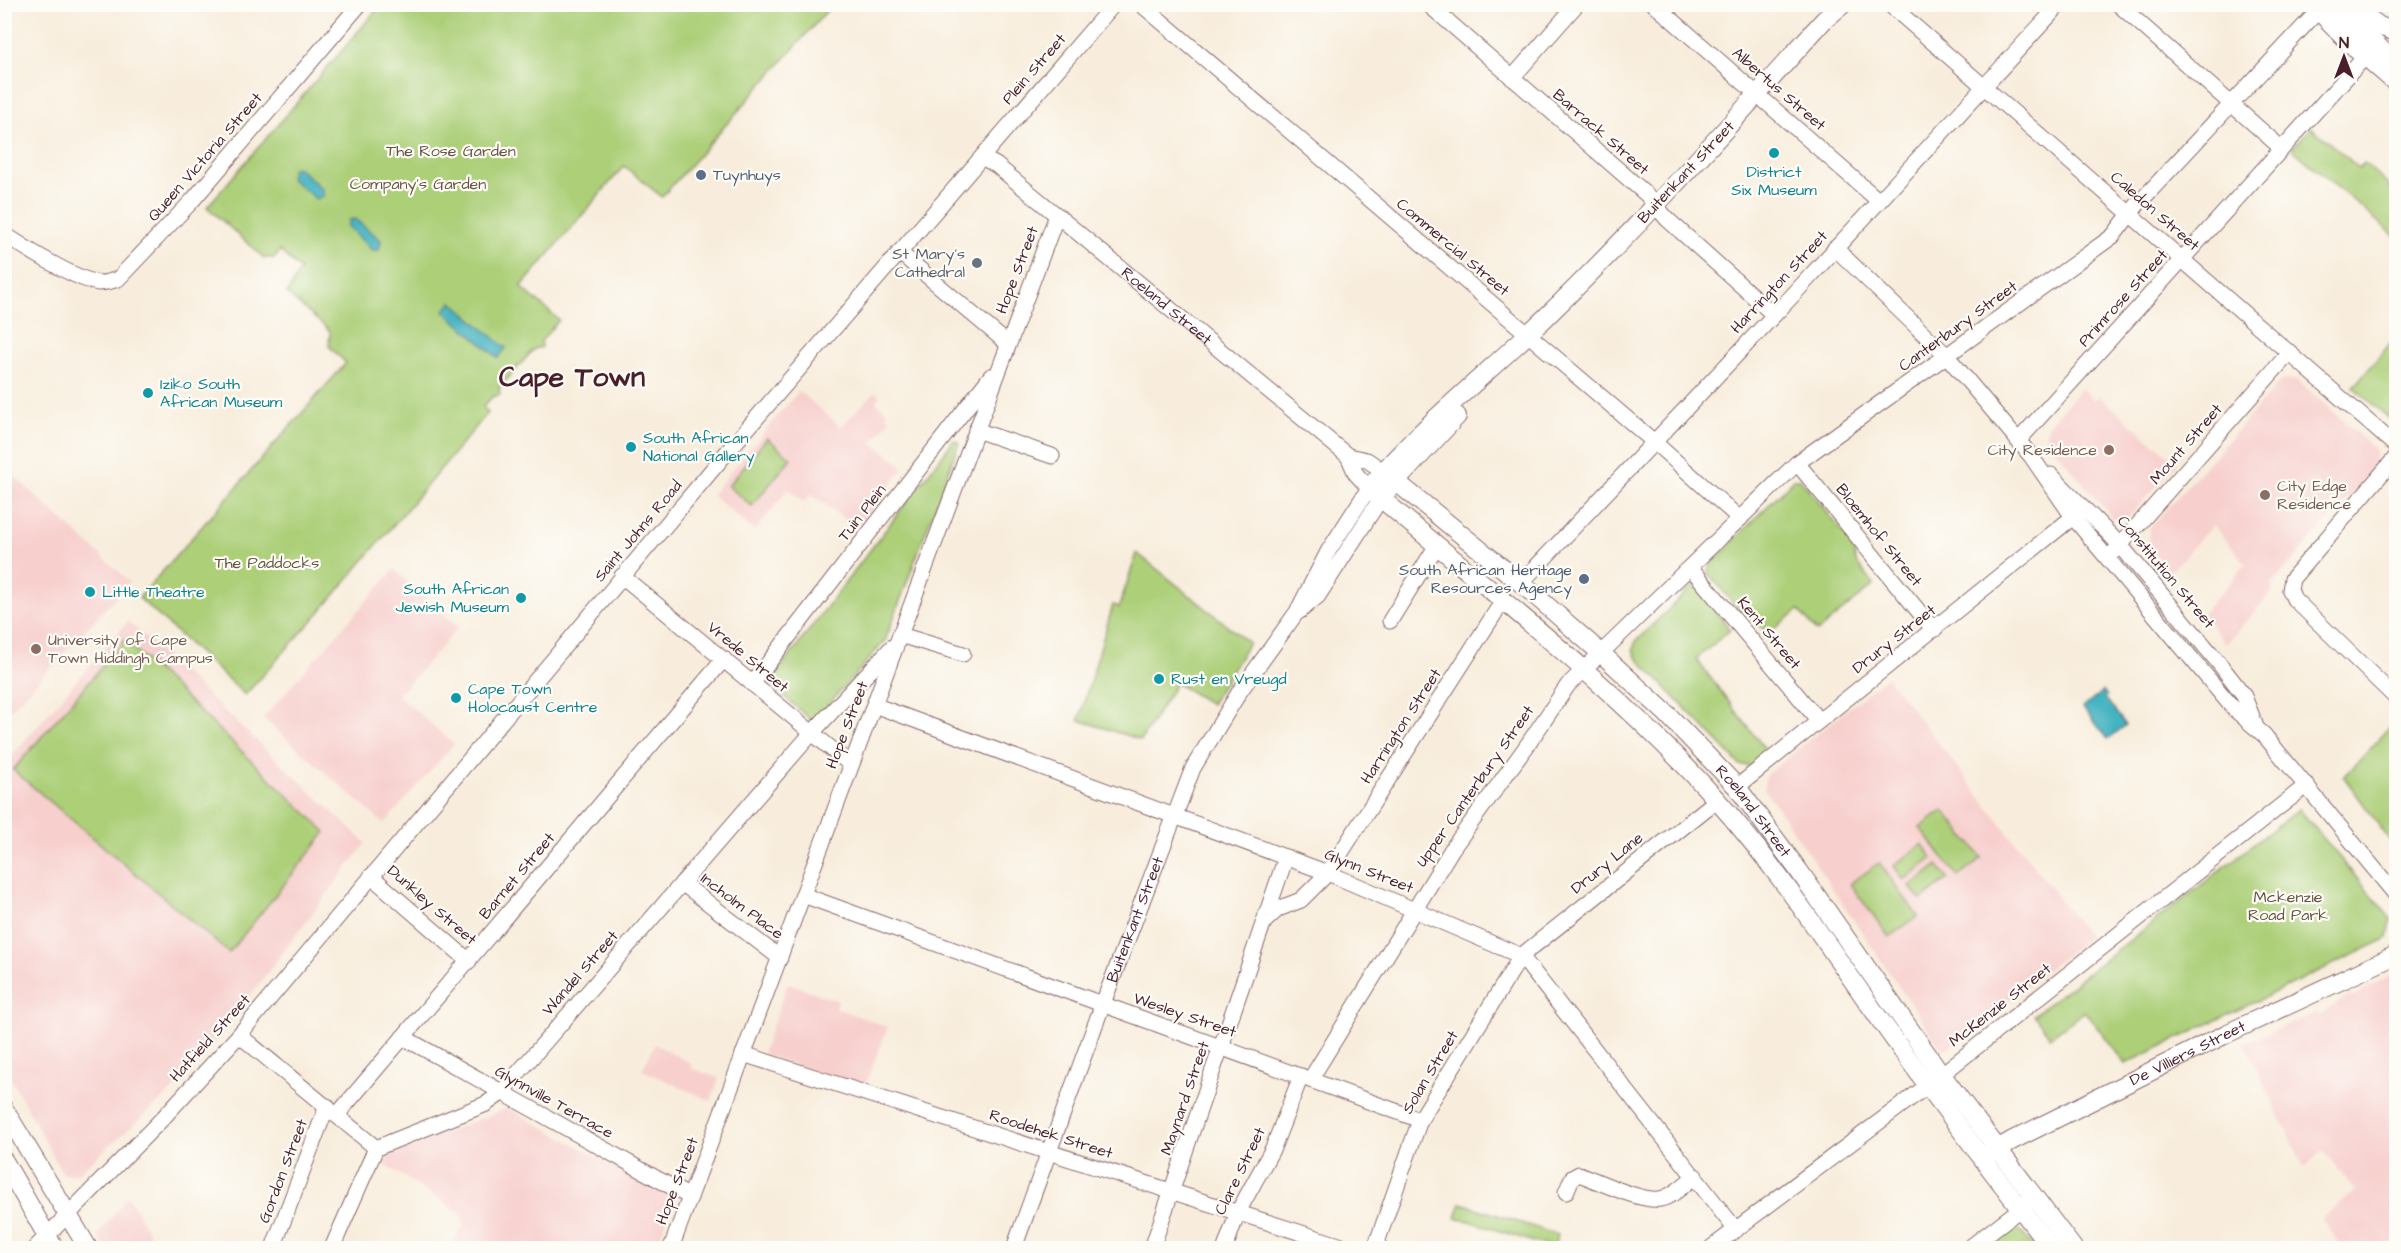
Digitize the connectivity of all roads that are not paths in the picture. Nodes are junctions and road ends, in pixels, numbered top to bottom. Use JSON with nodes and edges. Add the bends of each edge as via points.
{"nodes":[{"id":1,"x":360,"y":4,"type":"edge"},
{"id":2,"x":1114,"y":4,"type":"edge"},
{"id":3,"x":1141,"y":4,"type":"edge"},
{"id":4,"x":1428,"y":4,"type":"edge"},
{"id":5,"x":1576,"y":4,"type":"edge"},
{"id":6,"x":1654,"y":4,"type":"edge"},
{"id":7,"x":1843,"y":4,"type":"edge"},
{"id":8,"x":1889,"y":4,"type":"edge"},
{"id":9,"x":2060,"y":4,"type":"edge"},
{"id":10,"x":2118,"y":4,"type":"edge"},
{"id":11,"x":2350,"y":4,"type":"edge"},
{"id":12,"x":2321,"y":7,"type":"edge"},
{"id":13,"x":1828,"y":12,"type":"edge"},
{"id":14,"x":2397,"y":32,"type":"edge"},
{"id":15,"x":2370,"y":52,"type":"junction"},
{"id":16,"x":2396,"y":62,"type":"edge"},
{"id":17,"x":1512,"y":78,"type":"junction"},
{"id":18,"x":2397,"y":85,"type":"edge"},
{"id":19,"x":1985,"y":87,"type":"junction"},
{"id":20,"x":1757,"y":94,"type":"junction"},
{"id":21,"x":2231,"y":104,"type":"junction"},
{"id":22,"x":2280,"y":147,"type":"junction"},
{"id":23,"x":983,"y":158,"type":"junction"},
{"id":24,"x":1879,"y":201,"type":"junction"},
{"id":25,"x":1656,"y":206,"type":"junction"},
{"id":26,"x":2131,"y":214,"type":"junction"},
{"id":27,"x":1057,"y":215,"type":"junction"},
{"id":28,"x":4,"y":234,"type":"edge"},
{"id":29,"x":11,"y":242,"type":"edge"},
{"id":30,"x":1835,"y":248,"type":"junction"},
{"id":31,"x":899,"y":252,"type":"junction"},
{"id":32,"x":2183,"y":259,"type":"junction"},
{"id":33,"x":1774,"y":315,"type":"junction"},
{"id":34,"x":1530,"y":336,"type":"junction"},
{"id":35,"x":1008,"y":344,"type":"junction"},
{"id":36,"x":2290,"y":352,"type":"junction"},
{"id":37,"x":1947,"y":356,"type":"junction"},
{"id":38,"x":1000,"y":364,"type":"junction"},
{"id":39,"x":976,"y":430,"type":"junction"},
{"id":40,"x":1653,"y":441,"type":"junction"},
{"id":41,"x":2018,"y":441,"type":"junction"},
{"id":42,"x":2397,"y":446,"type":"edge"},
{"id":43,"x":1052,"y":456,"type":"dead end"},
{"id":44,"x":1348,"y":456,"type":"junction"},
{"id":45,"x":2031,"y":456,"type":"junction"},
{"id":46,"x":2397,"y":457,"type":"edge"},
{"id":47,"x":1797,"y":463,"type":"junction"},
{"id":48,"x":1389,"y":476,"type":"junction"},
{"id":49,"x":1375,"y":493,"type":"junction"},
{"id":50,"x":2073,"y":517,"type":"junction"},
{"id":51,"x":1740,"y":519,"type":"junction"},
{"id":52,"x":1437,"y":545,"type":"junction"},
{"id":53,"x":2121,"y":546,"type":"junction"},
{"id":54,"x":2108,"y":557,"type":"junction"},
{"id":55,"x":1691,"y":568,"type":"junction"},
{"id":56,"x":622,"y":576,"type":"junction"},
{"id":57,"x":1521,"y":583,"type":"junction"},
{"id":58,"x":1504,"y":599,"type":"junction"},
{"id":59,"x":1390,"y":621,"type":"dead end"},
{"id":60,"x":1934,"y":630,"type":"junction"},
{"id":61,"x":898,"y":639,"type":"junction"},
{"id":62,"x":963,"y":654,"type":"dead end"},
{"id":63,"x":1602,"y":654,"type":"junction"},
{"id":64,"x":724,"y":659,"type":"junction"},
{"id":65,"x":1584,"y":672,"type":"junction"},
{"id":66,"x":752,"y":684,"type":"junction"},
{"id":67,"x":2397,"y":698,"type":"edge"},
{"id":68,"x":874,"y":705,"type":"junction"},
{"id":69,"x":1819,"y":721,"type":"junction"},
{"id":70,"x":2256,"y":724,"type":"junction"},
{"id":71,"x":811,"y":734,"type":"junction"},
{"id":72,"x":851,"y":765,"type":"junction"},
{"id":73,"x":2307,"y":785,"type":"junction"},
{"id":74,"x":1737,"y":787,"type":"junction"},
{"id":75,"x":1717,"y":800,"type":"junction"},
{"id":76,"x":1174,"y":816,"type":"junction"},
{"id":77,"x":1286,"y":857,"type":"junction"},
{"id":78,"x":1328,"y":873,"type":"junction"},
{"id":79,"x":371,"y":876,"type":"junction"},
{"id":80,"x":682,"y":883,"type":"junction"},
{"id":81,"x":803,"y":895,"type":"junction"},
{"id":82,"x":2397,"y":895,"type":"edge"},
{"id":83,"x":1413,"y":909,"type":"junction"},
{"id":84,"x":1261,"y":924,"type":"junction"},
{"id":85,"x":2397,"y":955,"type":"edge"},
{"id":86,"x":1521,"y":956,"type":"junction"},
{"id":87,"x":780,"y":958,"type":"junction"},
{"id":88,"x":469,"y":961,"type":"junction"},
{"id":89,"x":1102,"y":1006,"type":"junction"},
{"id":90,"x":239,"y":1035,"type":"junction"},
{"id":91,"x":403,"y":1037,"type":"junction"},
{"id":92,"x":1221,"y":1046,"type":"junction"},
{"id":93,"x":743,"y":1054,"type":"junction"},
{"id":94,"x":1305,"y":1078,"type":"junction"},
{"id":95,"x":1934,"y":1080,"type":"junction"},
{"id":96,"x":500,"y":1094,"type":"junction"},
{"id":97,"x":4,"y":1109,"type":"edge"},
{"id":98,"x":332,"y":1110,"type":"junction"},
{"id":99,"x":1420,"y":1120,"type":"junction"},
{"id":100,"x":376,"y":1148,"type":"junction"},
{"id":101,"x":1049,"y":1153,"type":"junction"},
{"id":102,"x":1990,"y":1153,"type":"junction"},
{"id":103,"x":4,"y":1161,"type":"edge"},
{"id":104,"x":1695,"y":1176,"type":"junction"},
{"id":105,"x":1171,"y":1191,"type":"junction"},
{"id":106,"x":1566,"y":1192,"type":"dead end"},
{"id":107,"x":690,"y":1197,"type":"junction"},
{"id":108,"x":2027,"y":1204,"type":"junction"},
{"id":109,"x":1238,"y":1212,"type":"junction"},
{"id":110,"x":68,"y":1216,"type":"junction"},
{"id":111,"x":1736,"y":1230,"type":"junction"},
{"id":112,"x":46,"y":1244,"type":"edge"},
{"id":113,"x":88,"y":1248,"type":"edge"},
{"id":114,"x":273,"y":1248,"type":"edge"},
{"id":115,"x":332,"y":1248,"type":"edge"},
{"id":116,"x":671,"y":1248,"type":"edge"},
{"id":117,"x":1014,"y":1248,"type":"edge"},
{"id":118,"x":1152,"y":1248,"type":"edge"},
{"id":119,"x":1225,"y":1248,"type":"edge"},
{"id":120,"x":1347,"y":1248,"type":"edge"},
{"id":121,"x":1375,"y":1248,"type":"edge"},
{"id":122,"x":1711,"y":1248,"type":"edge"},
{"id":123,"x":1969,"y":1248,"type":"edge"},
{"id":124,"x":2051,"y":1248,"type":"edge"},
{"id":125,"x":2073,"y":1248,"type":"edge"}],
"edges":[{"from":1,"to":29,"type":"street","name":"Queen Victoria Street","via":[[192,201],[118,279],[100,283]]},
{"from":2,"to":23,"type":"street","name":"Plein Street"},
{"from":3,"to":34,"type":"street","name":"Commercial Street"},
{"from":4,"to":17,"type":"street","name":"Barrack Street"},
{"from":5,"to":17,"type":"street"},
{"from":6,"to":20,"type":"street","name":"Albertus Street"},
{"from":7,"to":13,"type":"main road","name":"Buitenkant Street"},
{"from":8,"to":19,"type":"street","name":"Caledon Street"},
{"from":9,"to":19,"type":"street","name":"Harrington Street"},
{"from":10,"to":21,"type":"street"},
{"from":11,"to":14,"type":"main road","via":[[2379,26]]},
{"from":12,"to":15,"type":"main road"},
{"from":12,"to":21,"type":"street","name":"Canterbury Street"},
{"from":13,"to":20,"type":"main road","name":"Buitenkant Street"},
{"from":15,"to":16,"type":"main road"},
{"from":15,"to":18,"type":"street"},
{"from":15,"to":22,"type":"street","name":"Primrose Street"},
{"from":17,"to":25,"type":"street","name":"Barrack Street"},
{"from":19,"to":24,"type":"street","name":"Harrington Street"},
{"from":19,"to":26,"type":"street","name":"Caledon Street"},
{"from":20,"to":24,"type":"street","name":"Albertus Street"},
{"from":20,"to":25,"type":"main road","name":"Buitenkant Street"},
{"from":21,"to":22,"type":"street"},
{"from":21,"to":26,"type":"street","name":"Canterbury Street"},
{"from":22,"to":32,"type":"street","name":"Primrose Street"},
{"from":23,"to":27,"type":"street","name":"Roeland Street"},
{"from":23,"to":31,"type":"street","name":"Saint Johns Road"},
{"from":24,"to":30,"type":"street","name":"Harrington Street"},
{"from":25,"to":33,"type":"street","name":"Barrack Street"},
{"from":25,"to":34,"type":"main road","name":"Buitenkant Street"},
{"from":26,"to":32,"type":"street","name":"Caledon Street"},
{"from":26,"to":37,"type":"street","name":"Canterbury Street","via":[[2100,246]]},
{"from":27,"to":35,"type":"street","name":"Hope Street"},
{"from":27,"to":44,"type":"street","name":"Roeland Street"},
{"from":28,"to":29,"type":"street","name":"Queen Victoria Street"},
{"from":30,"to":33,"type":"street","name":"Harrington Street"},
{"from":30,"to":37,"type":"street","name":"Constitution Street"},
{"from":31,"to":35,"type":"street"},
{"from":31,"to":56,"type":"street","name":"Saint Johns Road"},
{"from":32,"to":36,"type":"street","name":"Caledon Street"},
{"from":32,"to":41,"type":"street","name":"Primrose Street"},
{"from":33,"to":40,"type":"street","name":"Harrington Street"},
{"from":34,"to":40,"type":"street","name":"Commercial Street"},
{"from":34,"to":48,"type":"main road","name":"Buitenkant Street"},
{"from":35,"to":38,"type":"street","name":"Hope Street"},
{"from":36,"to":42,"type":"street","name":"Caledon Street"},
{"from":36,"to":53,"type":"street","name":"Mount Street"},
{"from":37,"to":41,"type":"street","name":"Constitution Street"},
{"from":37,"to":47,"type":"street","name":"Canterbury Street"},
{"from":38,"to":39,"type":"street","name":"Hope Street"},
{"from":38,"to":66,"type":"street","name":"Tuin Plein"},
{"from":39,"to":43,"type":"street"},
{"from":39,"to":61,"type":"street","name":"Hope Street"},
{"from":40,"to":51,"type":"street","name":"Commercial Street"},
{"from":40,"to":57,"type":"street","name":"Harrington Street"},
{"from":41,"to":45,"type":"street","name":"Constitution Street"},
{"from":44,"to":48,"type":"street","name":"Roeland Street","via":[[1367,460]]},
{"from":44,"to":49,"type":"street","name":"Roeland Street","via":[[1356,474]]},
{"from":45,"to":50,"type":"street","name":"Constitution Street"},
{"from":45,"to":53,"type":"street","name":"Constitution Street"},
{"from":46,"to":67,"type":"street","via":[[2292,579],[2290,590],[2294,599]]},
{"from":47,"to":51,"type":"street","name":"Canterbury Street"},
{"from":47,"to":60,"type":"street","name":"Bloemhof Street"},
{"from":48,"to":49,"type":"main road","name":"Buitenkant Street"},
{"from":48,"to":57,"type":"main road","name":"Roeland Street"},
{"from":49,"to":52,"type":"main road","name":"Roeland Street"},
{"from":49,"to":76,"type":"street","name":"Buitenkant Street","via":[[1318,596],[1297,612],[1215,730],[1193,768]]},
{"from":50,"to":54,"type":"street","name":"Constitution Street"},
{"from":50,"to":60,"type":"street","name":"Drury Street"},
{"from":51,"to":55,"type":"street","name":"Canterbury Street"},
{"from":52,"to":58,"type":"main road","name":"Roeland Street"},
{"from":52,"to":59,"type":"street"},
{"from":53,"to":54,"type":"street","name":"Mount Street"},
{"from":53,"to":70,"type":"street","name":"Constitution Street","via":[[2243,694]]},
{"from":54,"to":70,"type":"street","name":"Constitution Street","via":[[2233,708]]},
{"from":55,"to":63,"type":"street","name":"Canterbury Street"},
{"from":55,"to":69,"type":"street","name":"Kent Street"},
{"from":56,"to":64,"type":"street","name":"Vrede Street"},
{"from":56,"to":79,"type":"street","name":"Saint Johns Road"},
{"from":57,"to":63,"type":"main road","name":"Roeland Street"},
{"from":58,"to":65,"type":"main road","name":"Roeland Street"},
{"from":58,"to":78,"type":"street","name":"Harrington Street"},
{"from":60,"to":69,"type":"street","name":"Drury Street"},
{"from":61,"to":62,"type":"street"},
{"from":61,"to":68,"type":"street","name":"Hope Street"},
{"from":61,"to":71,"type":"street","name":"Wandel Street"},
{"from":63,"to":65,"type":"street","name":"Upper Canterbury Street"},
{"from":63,"to":74,"type":"main road","name":"Roeland Street"},
{"from":64,"to":66,"type":"street","name":"Vrede Street"},
{"from":64,"to":88,"type":"street","name":"Barnet Street"},
{"from":65,"to":75,"type":"main road","name":"Roeland Street"},
{"from":65,"to":83,"type":"street","name":"Upper Canterbury Street","via":[[1561,692]]},
{"from":66,"to":71,"type":"street","name":"Vrede Street"},
{"from":68,"to":72,"type":"street","name":"Hope Street"},
{"from":68,"to":76,"type":"street","name":"Glynn Street"},
{"from":69,"to":74,"type":"street","name":"Drury Street"},
{"from":70,"to":73,"type":"street","name":"Constitution Street"},
{"from":71,"to":72,"type":"street","name":"Vrede Street"},
{"from":71,"to":80,"type":"street","name":"Wandel Street"},
{"from":72,"to":81,"type":"street","name":"Hope Street"},
{"from":73,"to":82,"type":"street","name":"Constitution Street"},
{"from":73,"to":95,"type":"street","name":"McKenzie Street"},
{"from":74,"to":95,"type":"main road","name":"Roeland Street","via":[[1799,871]]},
{"from":75,"to":86,"type":"street","name":"Drury Lane"},
{"from":75,"to":95,"type":"main road","name":"Roeland Street"},
{"from":76,"to":77,"type":"street","name":"Glynn Street"},
{"from":76,"to":89,"type":"street","name":"Buitenkant Street"},
{"from":77,"to":78,"type":"street","name":"Glynn Street"},
{"from":77,"to":84,"type":"street","name":"Maynard Street"},
{"from":78,"to":83,"type":"street","name":"Glynn Street"},
{"from":78,"to":84,"type":"street","via":[[1301,900],[1278,909]]},
{"from":79,"to":88,"type":"street","name":"Dunkley Street"},
{"from":79,"to":90,"type":"street","name":"Hatfield Street"},
{"from":80,"to":87,"type":"street","name":"Incholm Place"},
{"from":80,"to":96,"type":"street","name":"Wandel Street"},
{"from":81,"to":87,"type":"street","name":"Hope Street"},
{"from":81,"to":89,"type":"street","name":"Wesley Street"},
{"from":83,"to":86,"type":"street","name":"Glynn Street"},
{"from":83,"to":94,"type":"street","name":"Upper Canterbury Street"},
{"from":84,"to":92,"type":"street","name":"Maynard Street"},
{"from":85,"to":102,"type":"main road","name":"De Villiers Street","via":[[2228,1033]]},
{"from":86,"to":99,"type":"street","name":"Solan Street"},
{"from":86,"to":104,"type":"street","name":"Glynn Street"},
{"from":87,"to":93,"type":"street","name":"Hope Street"},
{"from":88,"to":91,"type":"street","name":"Barnet Street"},
{"from":89,"to":92,"type":"street","name":"Wesley Street"},
{"from":89,"to":101,"type":"street","name":"Buitenkant Street"},
{"from":90,"to":98,"type":"street"},
{"from":90,"to":110,"type":"street","name":"Hatfield Street"},
{"from":91,"to":96,"type":"street","name":"Glynnville Terrace"},
{"from":91,"to":98,"type":"street","name":"Barnet Street"},
{"from":92,"to":94,"type":"street","name":"Wesley Street"},
{"from":92,"to":105,"type":"street","name":"Maynard Street"},
{"from":93,"to":101,"type":"street","name":"Roodehek Street"},
{"from":93,"to":107,"type":"street","name":"Hope Street"},
{"from":94,"to":99,"type":"street","name":"Wesley Street"},
{"from":94,"to":109,"type":"street","name":"Clare Street"},
{"from":95,"to":102,"type":"main road","name":"Roeland Street"},
{"from":95,"to":111,"type":"street","name":"McKenzie Street"},
{"from":96,"to":100,"type":"street","name":"Wandel Street","via":[[486,1104]]},
{"from":96,"to":107,"type":"street","name":"Glynnville Terrace"},
{"from":97,"to":110,"type":"main road"},
{"from":98,"to":100,"type":"street"},
{"from":98,"to":114,"type":"street","name":"Gordon Street"},
{"from":99,"to":121,"type":"street","name":"Solan Street"},
{"from":100,"to":115,"type":"street"},
{"from":101,"to":105,"type":"street","name":"Roodehek Street"},
{"from":101,"to":117,"type":"street","name":"Buitenkant Street"},
{"from":102,"to":108,"type":"main road","name":"Roeland Street"},
{"from":103,"to":112,"type":"main road"},
{"from":104,"to":106,"type":"street","via":[[1661,1199],[1579,1174],[1572,1178]]},
{"from":104,"to":111,"type":"street","name":"Glynn Street"},
{"from":105,"to":109,"type":"street","name":"Roodehek Street"},
{"from":105,"to":118,"type":"street","name":"Maynard Street"},
{"from":107,"to":116,"type":"street","name":"Hope Street"},
{"from":108,"to":123,"type":"street"},
{"from":108,"to":124,"type":"main road","name":"Roeland Street"},
{"from":108,"to":125,"type":"main road","name":"Roeland Street"},
{"from":109,"to":119,"type":"street","name":"Clare Street"},
{"from":109,"to":120,"type":"street","name":"Roodehek Street"},
{"from":110,"to":112,"type":"street","name":"Hatfield Street"},
{"from":110,"to":113,"type":"main road"},
{"from":111,"to":122,"type":"street","name":"McKenzie Street"}]}
